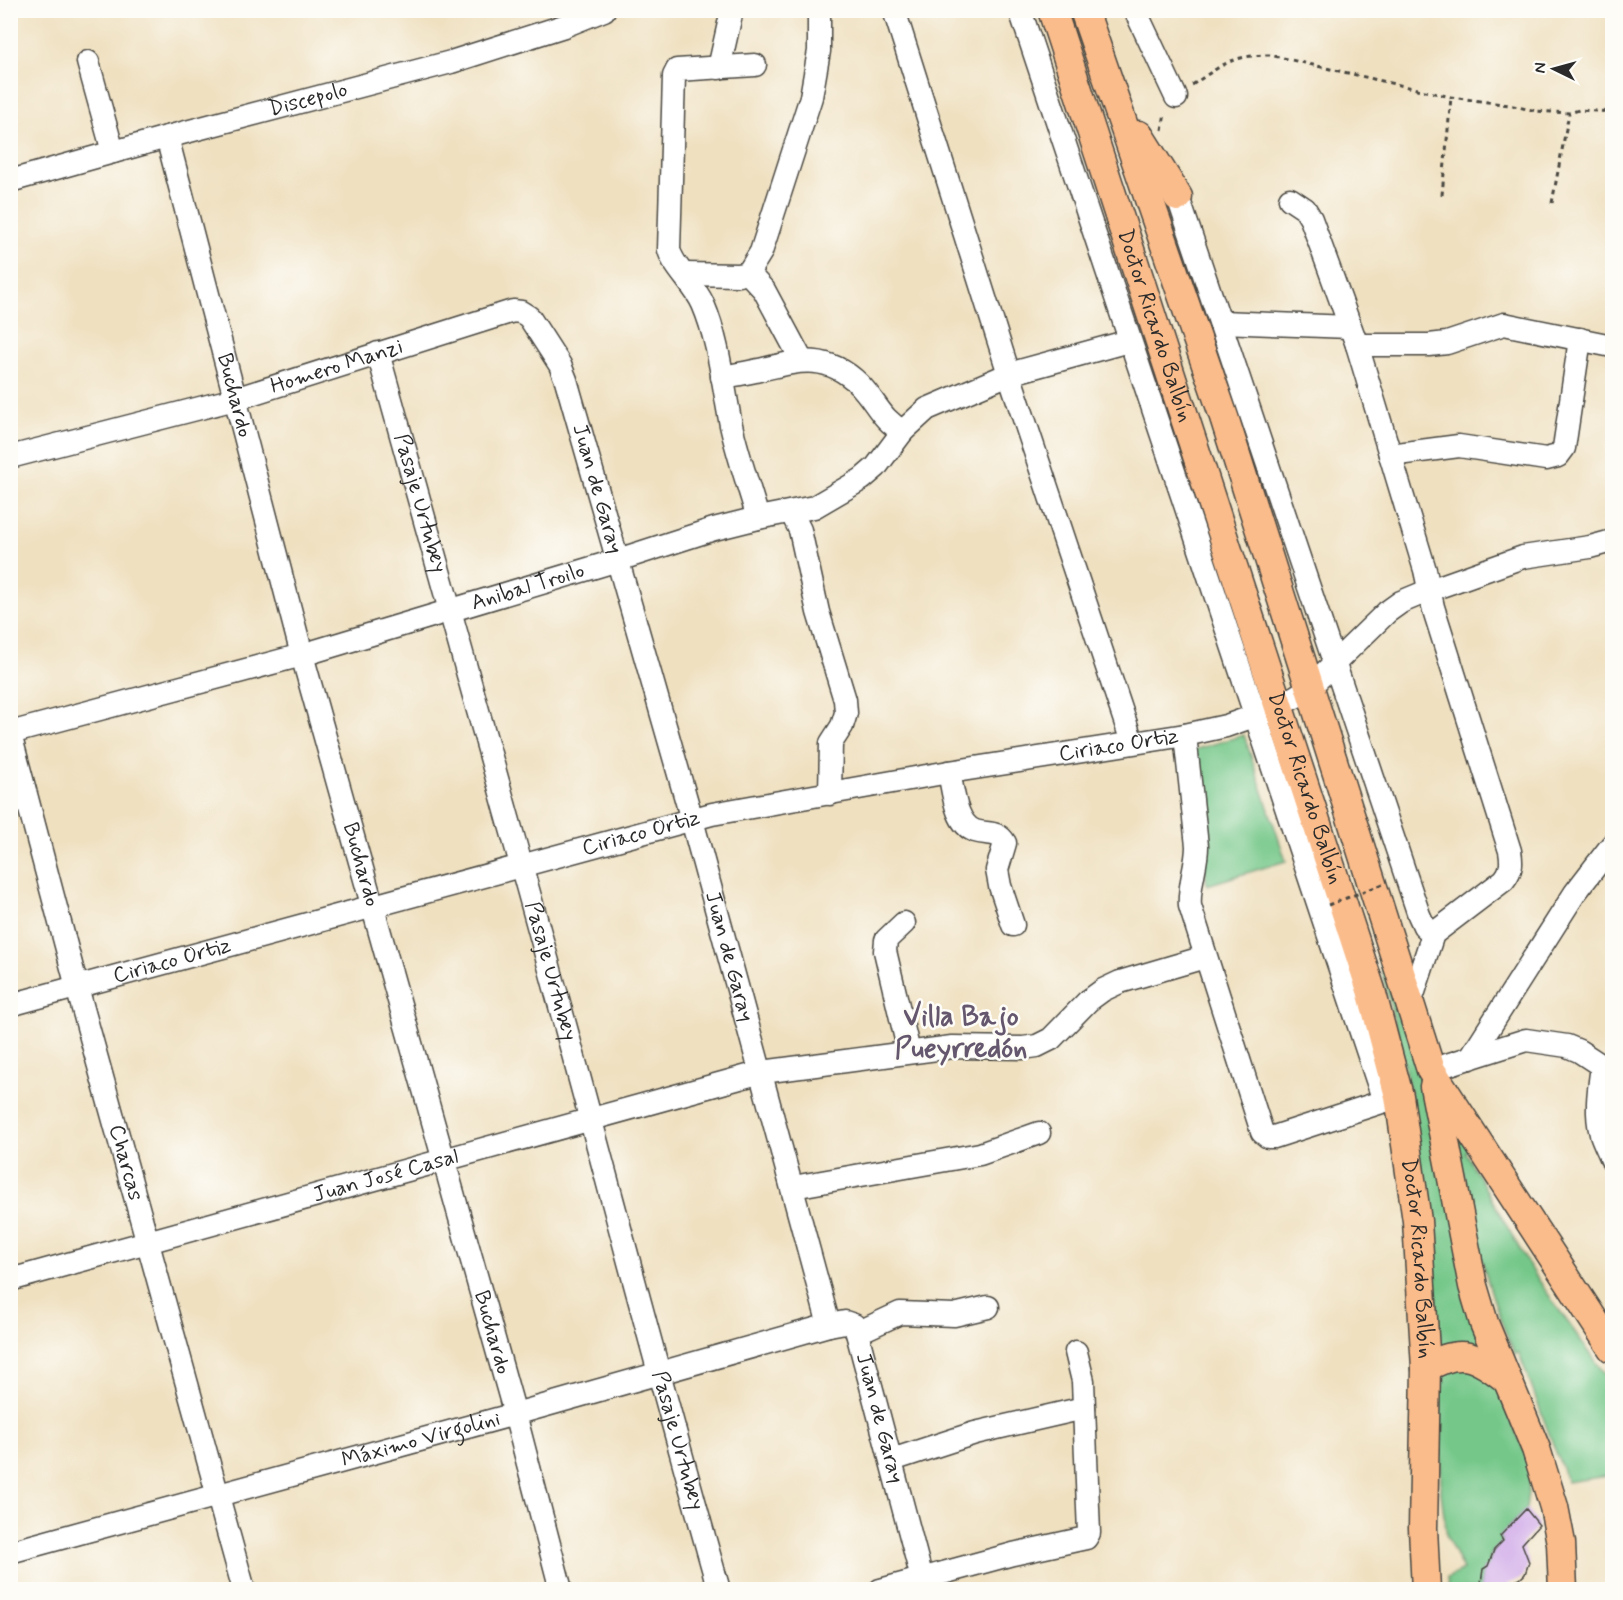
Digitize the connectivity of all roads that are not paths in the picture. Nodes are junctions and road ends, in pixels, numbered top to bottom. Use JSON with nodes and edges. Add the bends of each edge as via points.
{"nodes":[{"id":1,"x":604,"y":10,"type":"edge"},
{"id":2,"x":732,"y":10,"type":"edge"},
{"id":3,"x":819,"y":10,"type":"edge"},
{"id":4,"x":894,"y":10,"type":"edge"},
{"id":5,"x":1020,"y":10,"type":"edge"},
{"id":6,"x":1052,"y":10,"type":"edge"},
{"id":7,"x":1084,"y":10,"type":"edge"},
{"id":8,"x":1135,"y":10,"type":"edge"},
{"id":9,"x":88,"y":62,"type":"dead end"},
{"id":10,"x":754,"y":65,"type":"dead end"},
{"id":11,"x":718,"y":68,"type":"junction"},
{"id":12,"x":1113,"y":95,"type":"junction"},
{"id":13,"x":1176,"y":97,"type":"road end"},
{"id":14,"x":167,"y":137,"type":"junction"},
{"id":15,"x":113,"y":152,"type":"junction"},
{"id":16,"x":10,"y":181,"type":"edge"},
{"id":17,"x":1178,"y":197,"type":"joint"},
{"id":18,"x":1290,"y":200,"type":"dead end"},
{"id":19,"x":748,"y":273,"type":"junction"},
{"id":20,"x":685,"y":274,"type":"junction"},
{"id":21,"x":521,"y":312,"type":"joint"},
{"id":22,"x":1221,"y":322,"type":"junction"},
{"id":23,"x":1353,"y":336,"type":"junction"},
{"id":24,"x":1580,"y":339,"type":"junction"},
{"id":25,"x":1129,"y":341,"type":"junction"},
{"id":26,"x":1612,"y":346,"type":"edge"},
{"id":27,"x":378,"y":353,"type":"junction"},
{"id":28,"x":802,"y":361,"type":"junction"},
{"id":29,"x":1009,"y":374,"type":"junction"},
{"id":30,"x":722,"y":377,"type":"junction"},
{"id":31,"x":235,"y":399,"type":"junction"},
{"id":32,"x":903,"y":431,"type":"junction"},
{"id":33,"x":1390,"y":455,"type":"junction"},
{"id":34,"x":10,"y":457,"type":"edge"},
{"id":35,"x":790,"y":512,"type":"junction"},
{"id":36,"x":758,"y":518,"type":"junction"},
{"id":37,"x":1612,"y":541,"type":"edge"},
{"id":38,"x":618,"y":560,"type":"junction"},
{"id":39,"x":1430,"y":590,"type":"junction"},
{"id":40,"x":449,"y":611,"type":"junction"},
{"id":41,"x":302,"y":655,"type":"junction"},
{"id":42,"x":1336,"y":664,"type":"junction"},
{"id":43,"x":1309,"y":688,"type":"junction"},
{"id":44,"x":1268,"y":709,"type":"junction"},
{"id":45,"x":10,"y":734,"type":"edge"},
{"id":46,"x":1185,"y":735,"type":"junction"},
{"id":47,"x":1132,"y":742,"type":"junction"},
{"id":48,"x":949,"y":772,"type":"junction"},
{"id":49,"x":830,"y":794,"type":"junction"},
{"id":50,"x":692,"y":820,"type":"junction"},
{"id":51,"x":1612,"y":845,"type":"edge"},
{"id":52,"x":522,"y":866,"type":"junction"},
{"id":53,"x":372,"y":907,"type":"junction"},
{"id":54,"x":904,"y":923,"type":"dead end"},
{"id":55,"x":1013,"y":925,"type":"dead end"},
{"id":56,"x":1433,"y":934,"type":"junction"},
{"id":57,"x":1205,"y":957,"type":"junction"},
{"id":58,"x":77,"y":987,"type":"junction"},
{"id":59,"x":1410,"y":1004,"type":"junction"},
{"id":60,"x":10,"y":1005,"type":"edge"},
{"id":61,"x":909,"y":1052,"type":"junction"},
{"id":62,"x":1470,"y":1058,"type":"junction"},
{"id":63,"x":1607,"y":1065,"type":"edge"},
{"id":64,"x":1431,"y":1070,"type":"junction"},
{"id":65,"x":762,"y":1072,"type":"junction"},
{"id":66,"x":1392,"y":1099,"type":"junction"},
{"id":67,"x":590,"y":1119,"type":"junction"},
{"id":68,"x":1039,"y":1133,"type":"dead end"},
{"id":69,"x":443,"y":1160,"type":"junction"},
{"id":70,"x":1612,"y":1161,"type":"edge"},
{"id":71,"x":793,"y":1187,"type":"junction"},
{"id":72,"x":147,"y":1242,"type":"junction"},
{"id":73,"x":10,"y":1280,"type":"edge"},
{"id":74,"x":988,"y":1307,"type":"dead end"},
{"id":75,"x":830,"y":1325,"type":"junction"},
{"id":76,"x":857,"y":1333,"type":"junction"},
{"id":77,"x":1612,"y":1348,"type":"edge"},
{"id":78,"x":1076,"y":1352,"type":"dead end"},
{"id":79,"x":1426,"y":1368,"type":"junction"},
{"id":80,"x":657,"y":1373,"type":"junction"},
{"id":81,"x":1506,"y":1379,"type":"junction"},
{"id":82,"x":1084,"y":1408,"type":"junction"},
{"id":83,"x":515,"y":1414,"type":"junction"},
{"id":84,"x":892,"y":1460,"type":"junction"},
{"id":85,"x":218,"y":1494,"type":"junction"},
{"id":86,"x":10,"y":1552,"type":"edge"},
{"id":87,"x":923,"y":1584,"type":"edge"},
{"id":88,"x":244,"y":1590,"type":"edge"},
{"id":89,"x":561,"y":1590,"type":"edge"},
{"id":90,"x":719,"y":1590,"type":"edge"},
{"id":91,"x":880,"y":1590,"type":"edge"},
{"id":92,"x":1426,"y":1590,"type":"edge"},
{"id":93,"x":1563,"y":1590,"type":"edge"}],
"edges":[{"from":1,"to":14,"type":"street","name":"Discepolo","via":[[451,62]]},
{"from":2,"to":11,"type":"street"},
{"from":3,"to":19,"type":"street","via":[[819,51],[811,97],[761,252]]},
{"from":4,"to":29,"type":"street"},
{"from":5,"to":25,"type":"street"},
{"from":6,"to":44,"type":"main road","name":"Doctor Ricardo Balbín"},
{"from":7,"to":12,"type":"main road","name":"Doctor Ricardo Balbín"},
{"from":8,"to":13,"type":"street"},
{"from":9,"to":15,"type":"street"},
{"from":10,"to":11,"type":"street"},
{"from":11,"to":20,"type":"street","via":[[677,70],[674,76],[669,250],[672,261]]},
{"from":12,"to":17,"type":"main road"},
{"from":12,"to":43,"type":"main road","name":"Doctor Ricardo Balbín","via":[[1224,417]]},
{"from":14,"to":15,"type":"street","name":"Discepolo"},
{"from":14,"to":31,"type":"street","name":"Buchardo"},
{"from":15,"to":16,"type":"street","name":"Discepolo"},
{"from":17,"to":22,"type":"street"},
{"from":18,"to":23,"type":"street","via":[[1305,209],[1311,219]]},
{"from":19,"to":20,"type":"street"},
{"from":19,"to":28,"type":"street","via":[[764,290]]},
{"from":20,"to":30,"type":"street","via":[[703,303]]},
{"from":21,"to":27,"type":"street","name":"Homero Manzi","via":[[513,311]]},
{"from":21,"to":38,"type":"street","name":"Juan de Garay","via":[[560,365],[566,380]]},
{"from":22,"to":23,"type":"street"},
{"from":22,"to":42,"type":"street"},
{"from":23,"to":24,"type":"street","via":[[1429,345],[1504,324]]},
{"from":23,"to":33,"type":"street"},
{"from":24,"to":26,"type":"street"},
{"from":24,"to":33,"type":"street","via":[[1564,448],[1558,456],[1546,459],[1459,446]]},
{"from":25,"to":29,"type":"street","name":"Anibal Troilo"},
{"from":25,"to":44,"type":"street"},
{"from":27,"to":31,"type":"street","name":"Homero Manzi"},
{"from":27,"to":40,"type":"street","name":"Pasaje Urtubey"},
{"from":28,"to":30,"type":"street"},
{"from":28,"to":32,"type":"street","via":[[833,366],[857,383],[889,424]]},
{"from":29,"to":32,"type":"street","name":"Anibal Troilo","via":[[927,409]]},
{"from":29,"to":47,"type":"street"},
{"from":30,"to":36,"type":"street","via":[[732,429]]},
{"from":31,"to":34,"type":"street","name":"Homero Manzi"},
{"from":31,"to":41,"type":"street","name":"Buchardo"},
{"from":32,"to":35,"type":"street","name":"Anibal Troilo","via":[[862,479],[814,507]]},
{"from":33,"to":39,"type":"street"},
{"from":35,"to":36,"type":"street","name":"Anibal Troilo"},
{"from":35,"to":49,"type":"street","via":[[800,530],[812,589],[845,700],[842,726],[831,743]]},
{"from":36,"to":38,"type":"street","name":"Anibal Troilo"},
{"from":37,"to":39,"type":"street","name":"Ciriaco Ortiz","via":[[1523,557]]},
{"from":38,"to":40,"type":"street","name":"Anibal Troilo"},
{"from":38,"to":50,"type":"street","name":"Juan de Garay"},
{"from":39,"to":42,"type":"street","name":"Ciriaco Ortiz","via":[[1395,605]]},
{"from":39,"to":56,"type":"street","via":[[1512,864],[1504,880]]},
{"from":40,"to":41,"type":"street","name":"Anibal Troilo"},
{"from":40,"to":52,"type":"street","name":"Pasaje Urtubey"},
{"from":41,"to":45,"type":"street","name":"Anibal Troilo"},
{"from":41,"to":53,"type":"street","name":"Buchardo"},
{"from":42,"to":43,"type":"street","name":"Ciriaco Ortiz"},
{"from":42,"to":56,"type":"street","via":[[1419,915]]},
{"from":43,"to":44,"type":"street","name":"Ciriaco Ortiz"},
{"from":43,"to":59,"type":"main road","name":"Doctor Ricardo Balbín"},
{"from":44,"to":46,"type":"street","name":"Ciriaco Ortiz","via":[[1226,726]]},
{"from":44,"to":66,"type":"main road","name":"Doctor Ricardo Balbín","via":[[1371,990]]},
{"from":45,"to":58,"type":"street","name":"Charcas"},
{"from":46,"to":47,"type":"street","name":"Ciriaco Ortiz"},
{"from":46,"to":57,"type":"street","via":[[1197,846],[1190,906]]},
{"from":47,"to":48,"type":"street","name":"Ciriaco Ortiz"},
{"from":48,"to":49,"type":"street","name":"Ciriaco Ortiz"},
{"from":48,"to":55,"type":"street","via":[[966,825],[1001,837],[1005,843],[997,870]]},
{"from":49,"to":50,"type":"street","name":"Ciriaco Ortiz"},
{"from":50,"to":52,"type":"street","name":"Ciriaco Ortiz"},
{"from":50,"to":65,"type":"street","name":"Juan de Garay"},
{"from":51,"to":62,"type":"street","via":[[1575,893]]},
{"from":52,"to":53,"type":"street","name":"Ciriaco Ortiz"},
{"from":52,"to":67,"type":"street","name":"Pasaje Urtubey"},
{"from":53,"to":58,"type":"street","name":"Ciriaco Ortiz"},
{"from":53,"to":69,"type":"street","name":"Buchardo"},
{"from":54,"to":61,"type":"street","via":[[886,940],[885,951]]},
{"from":56,"to":59,"type":"street"},
{"from":57,"to":61,"type":"street","name":"Juan José Casal","via":[[1103,990],[1051,1039],[1037,1046]]},
{"from":57,"to":66,"type":"street","via":[[1262,1132],[1268,1137]]},
{"from":58,"to":60,"type":"street","name":"Ciriaco Ortiz"},
{"from":58,"to":72,"type":"street","name":"Charcas"},
{"from":59,"to":64,"type":"main road","name":"Doctor Ricardo Balbín"},
{"from":61,"to":65,"type":"street","name":"Juan José Casal"},
{"from":62,"to":63,"type":"street","via":[[1526,1040],[1567,1046]]},
{"from":62,"to":64,"type":"street"},
{"from":63,"to":70,"type":"street","via":[[1598,1091],[1599,1120]]},
{"from":64,"to":77,"type":"main road","name":"Doctor Ricardo Balbín"},
{"from":64,"to":81,"type":"main road","via":[[1473,1286]]},
{"from":65,"to":67,"type":"street","name":"Juan José Casal"},
{"from":65,"to":71,"type":"street","name":"Juan de Garay"},
{"from":66,"to":79,"type":"main road","name":"Doctor Ricardo Balbín","via":[[1417,1221]]},
{"from":67,"to":69,"type":"street","name":"Juan José Casal"},
{"from":67,"to":80,"type":"street","name":"Pasaje Urtubey"},
{"from":68,"to":71,"type":"street","via":[[980,1154]]},
{"from":69,"to":72,"type":"street","name":"Juan José Casal"},
{"from":69,"to":83,"type":"street","name":"Buchardo"},
{"from":71,"to":75,"type":"street","name":"Juan de Garay"},
{"from":72,"to":73,"type":"street","name":"Juan José Casal"},
{"from":72,"to":85,"type":"street","name":"Charcas"},
{"from":74,"to":76,"type":"street","via":[[954,1316],[900,1313]]},
{"from":75,"to":76,"type":"street","name":"Juan de Garay","via":[[845,1322],[854,1325]]},
{"from":75,"to":80,"type":"street","name":"Máximo Virgolini"},
{"from":76,"to":84,"type":"street","name":"Juan de Garay"},
{"from":78,"to":82,"type":"street"},
{"from":79,"to":81,"type":"main road","via":[[1456,1355],[1483,1362]]},
{"from":79,"to":92,"type":"main road","name":"Doctor Ricardo Balbín"},
{"from":80,"to":83,"type":"street","name":"Máximo Virgolini"},
{"from":80,"to":90,"type":"street","name":"Pasaje Urtubey"},
{"from":81,"to":93,"type":"main road","via":[[1536,1449],[1554,1507],[1561,1543]]},
{"from":82,"to":84,"type":"street","via":[[975,1433]]},
{"from":82,"to":87,"type":"street","via":[[1089,1533],[1086,1538]]},
{"from":83,"to":85,"type":"street","name":"Máximo Virgolini"},
{"from":83,"to":89,"type":"street","name":"Buchardo"},
{"from":84,"to":87,"type":"street","name":"Juan de Garay"},
{"from":85,"to":86,"type":"street","name":"Máximo Virgolini"},
{"from":85,"to":88,"type":"street","name":"Charcas"},
{"from":87,"to":91,"type":"street"}]}
